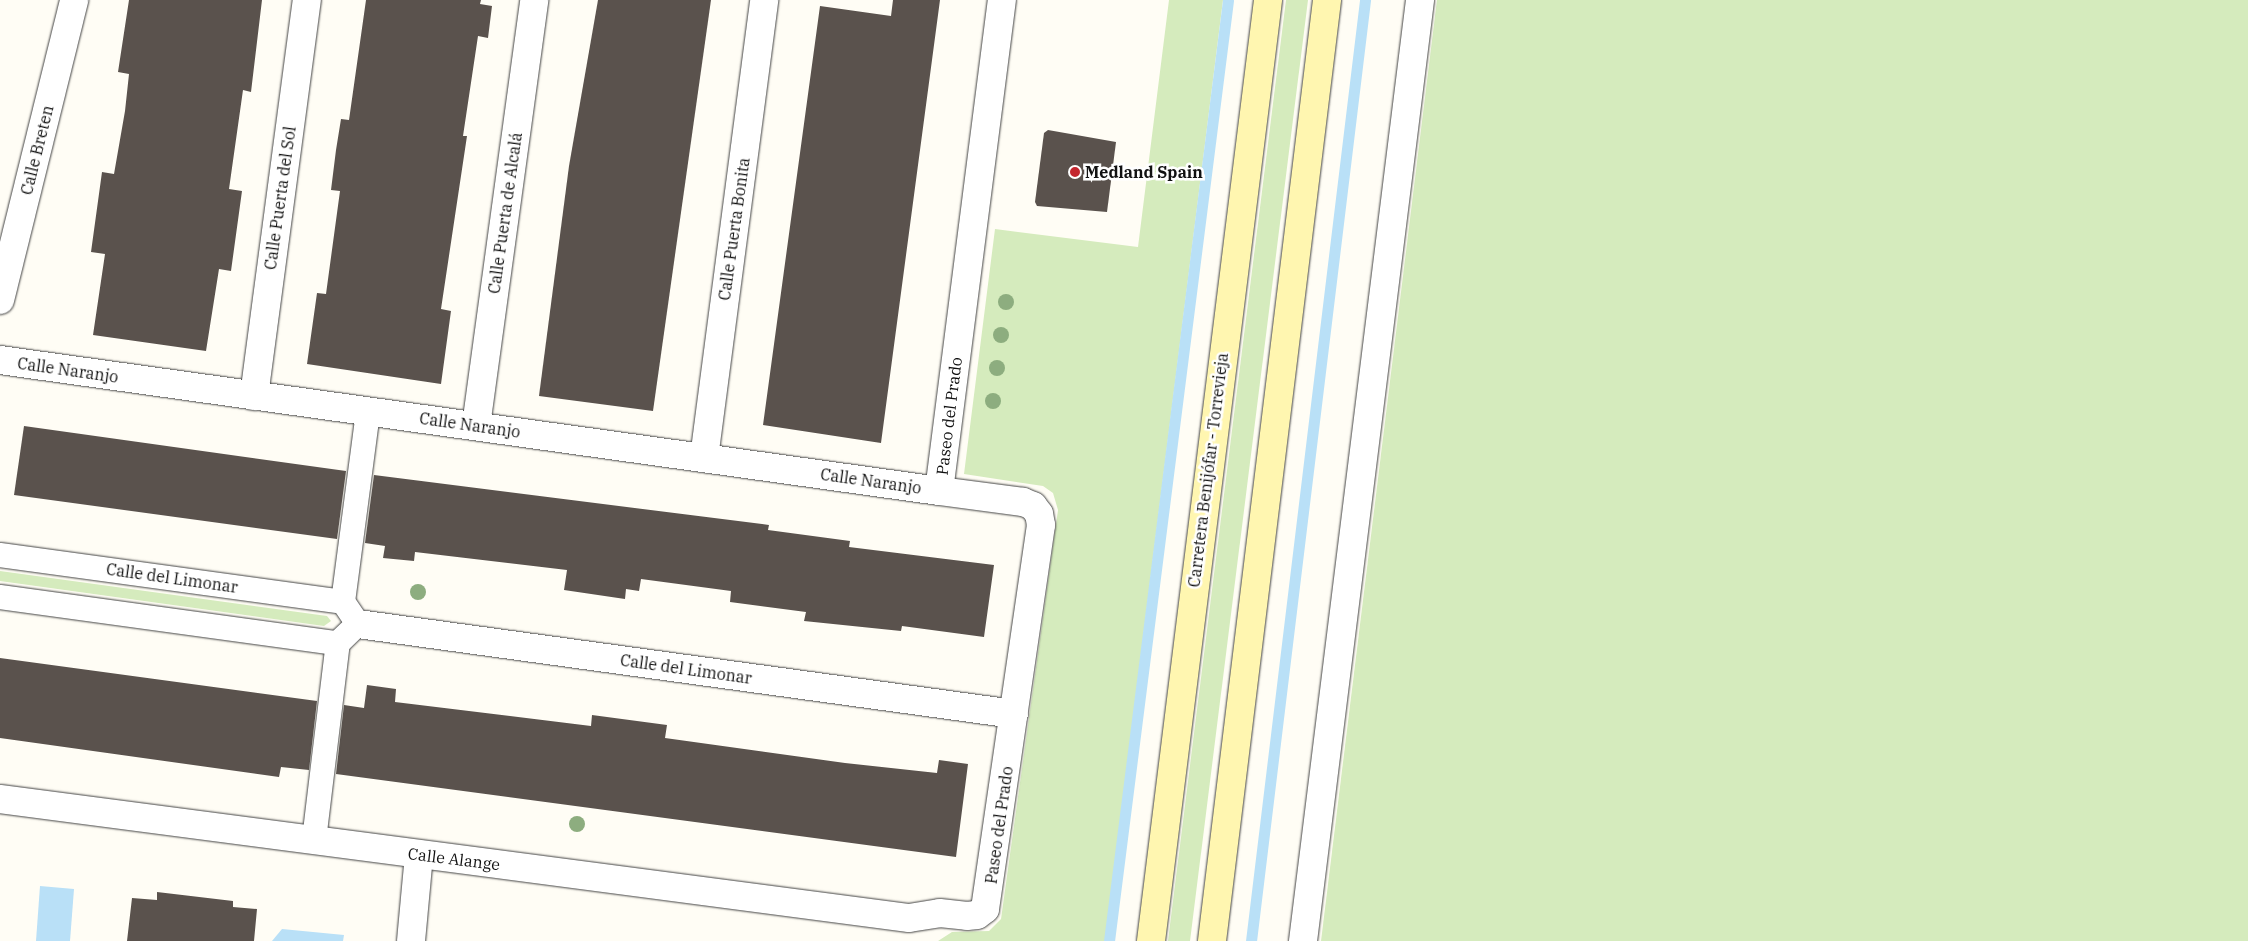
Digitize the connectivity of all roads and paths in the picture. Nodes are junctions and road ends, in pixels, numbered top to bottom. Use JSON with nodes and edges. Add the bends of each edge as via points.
{"nodes":[{"id":1,"x":74,"y":0,"type":"edge"},
{"id":2,"x":307,"y":0,"type":"edge"},
{"id":3,"x":534,"y":0,"type":"edge"},
{"id":4,"x":764,"y":0,"type":"edge"},
{"id":5,"x":1002,"y":0,"type":"edge"},
{"id":6,"x":1268,"y":0,"type":"edge"},
{"id":7,"x":1327,"y":0,"type":"edge"},
{"id":8,"x":1420,"y":0,"type":"edge"},
{"id":9,"x":0,"y":300,"type":"edge"},
{"id":10,"x":0,"y":360,"type":"edge"},
{"id":11,"x":254,"y":396,"type":"junction"},
{"id":12,"x":368,"y":412,"type":"junction"},
{"id":13,"x":476,"y":426,"type":"junction"},
{"id":14,"x":704,"y":458,"type":"junction"},
{"id":15,"x":939,"y":490,"type":"junction"},
{"id":16,"x":0,"y":555,"type":"edge"},
{"id":17,"x":0,"y":596,"type":"edge"},
{"id":18,"x":343,"y":602,"type":"junction"},
{"id":19,"x":358,"y":624,"type":"junction"},
{"id":20,"x":338,"y":643,"type":"junction"},
{"id":21,"x":1014,"y":714,"type":"junction"},
{"id":22,"x":0,"y":800,"type":"edge"},
{"id":23,"x":314,"y":840,"type":"junction"},
{"id":24,"x":419,"y":854,"type":"junction"},
{"id":25,"x":908,"y":930,"type":"edge"},
{"id":26,"x":411,"y":941,"type":"edge"},
{"id":27,"x":1151,"y":941,"type":"edge"},
{"id":28,"x":1212,"y":941,"type":"edge"},
{"id":29,"x":1303,"y":941,"type":"edge"}],
"edges":[{"from":1,"to":9,"type":"street","name":"Calle Breten"},
{"from":2,"to":11,"type":"street","name":"Calle Puerta del Sol"},
{"from":3,"to":13,"type":"street","name":"Calle Puerta de Alcalá"},
{"from":4,"to":14,"type":"street","name":"Calle Puerta Bonita"},
{"from":5,"to":15,"type":"street","name":"Paseo del Prado"},
{"from":6,"to":27,"type":"main road","name":"Carretera Benijófar - Torrevieja"},
{"from":7,"to":28,"type":"main road"},
{"from":8,"to":29,"type":"street"},
{"from":10,"to":11,"type":"street","name":"Calle Naranjo"},
{"from":11,"to":12,"type":"street","name":"Calle Naranjo"},
{"from":12,"to":13,"type":"street","name":"Calle Naranjo"},
{"from":12,"to":18,"type":"lane"},
{"from":13,"to":14,"type":"street","name":"Calle Naranjo"},
{"from":14,"to":15,"type":"street","name":"Calle Naranjo"},
{"from":15,"to":21,"type":"street","name":"Paseo del Prado","via":[[1023,502],[1033,506],[1039,514],[1041,525]]},
{"from":16,"to":18,"type":"lane","name":"Calle del Limonar"},
{"from":17,"to":20,"type":"lane"},
{"from":18,"to":19,"type":"lane"},
{"from":19,"to":20,"type":"lane"},
{"from":19,"to":21,"type":"street","name":"Calle del Limonar"},
{"from":20,"to":23,"type":"lane"},
{"from":21,"to":25,"type":"street","name":"Paseo del Prado","via":[[985,909],[977,915],[967,916],[940,913]]},
{"from":22,"to":23,"type":"street","name":"Calle Alange"},
{"from":23,"to":24,"type":"street","name":"Calle Alange"},
{"from":24,"to":25,"type":"street","name":"Calle Alange"},
{"from":24,"to":26,"type":"street"}]}
